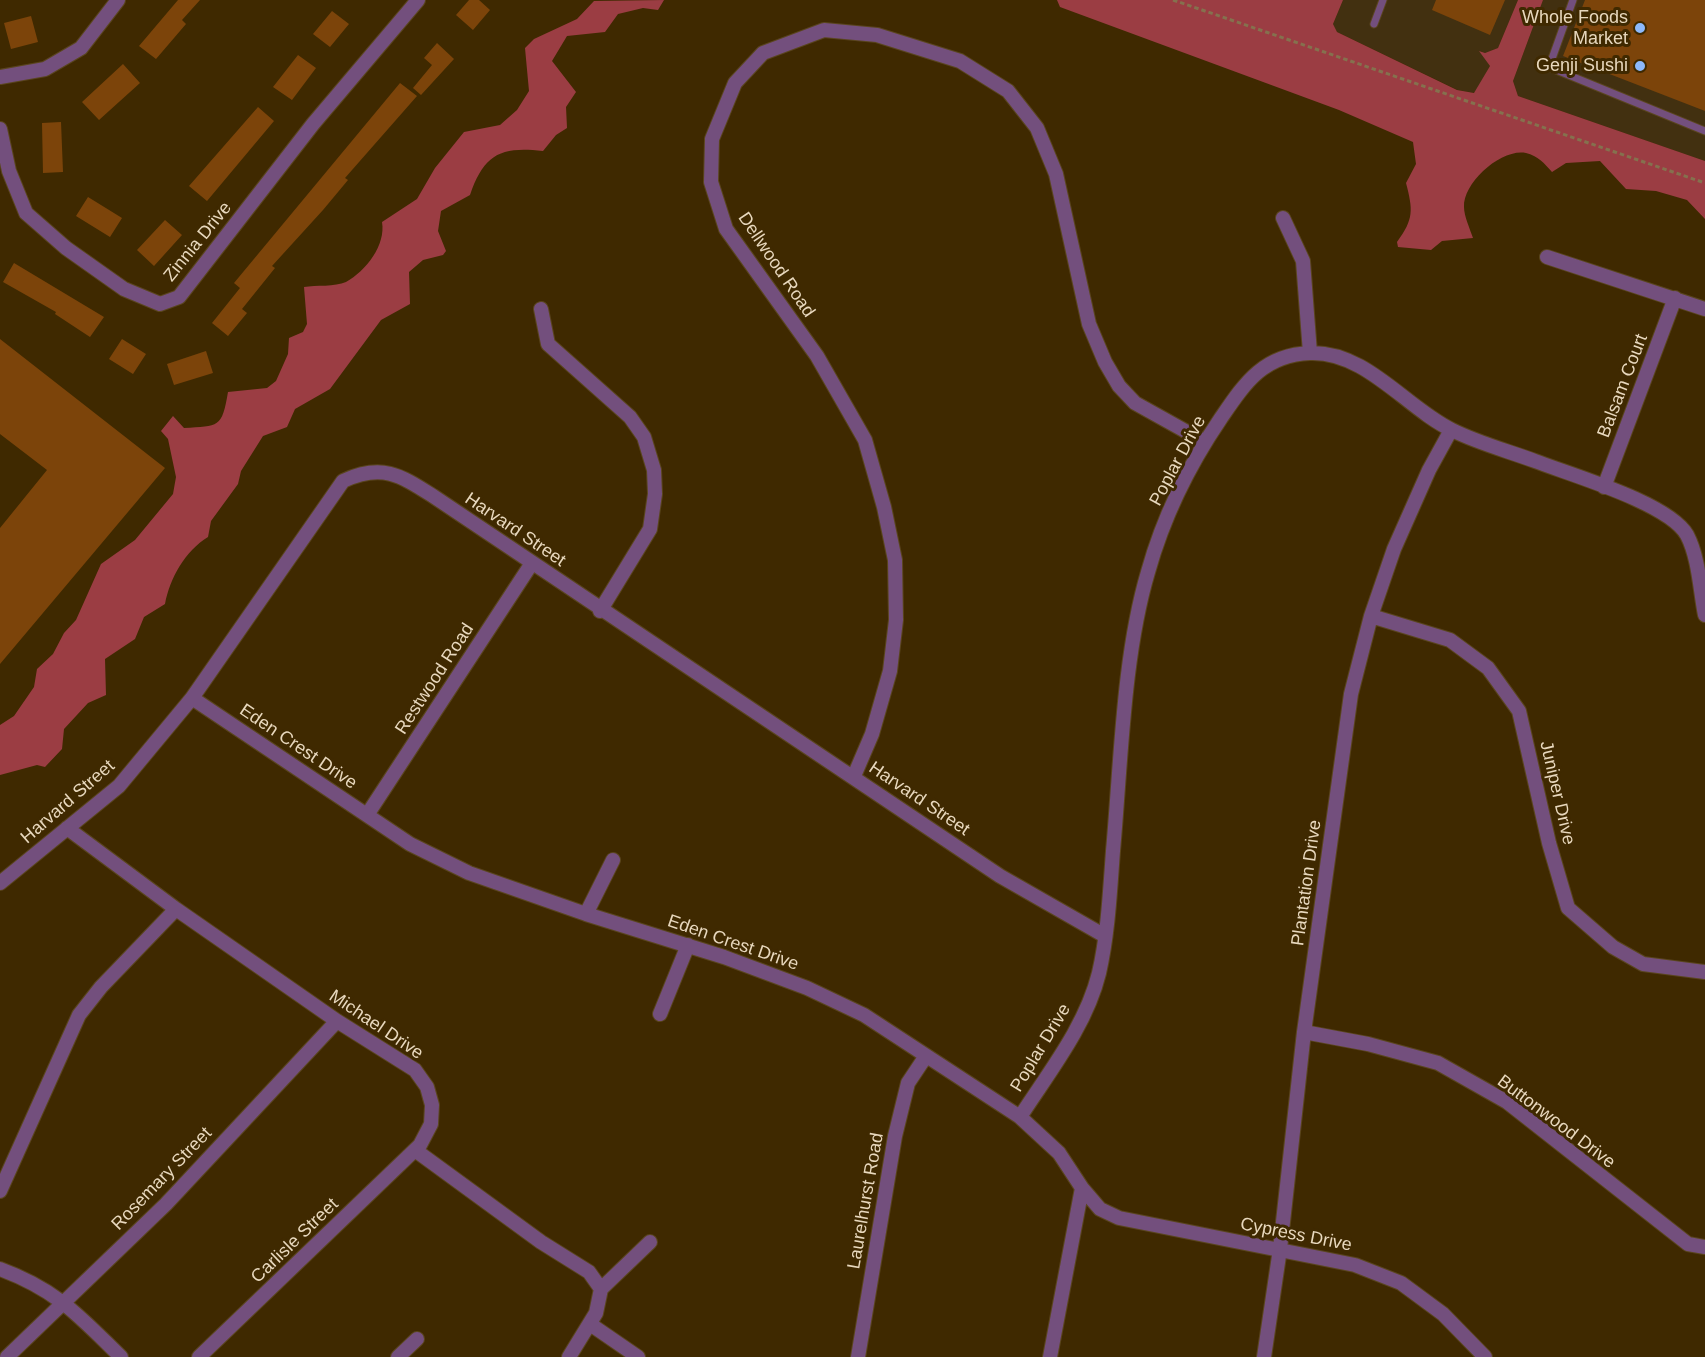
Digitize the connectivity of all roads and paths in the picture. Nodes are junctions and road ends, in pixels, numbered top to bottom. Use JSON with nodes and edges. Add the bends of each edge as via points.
{"nodes":[{"id":1,"x":118,"y":0,"type":"edge"},
{"id":2,"x":418,"y":0,"type":"edge"},
{"id":3,"x":1173,"y":0,"type":"edge"},
{"id":4,"x":1383,"y":0,"type":"edge"},
{"id":5,"x":1573,"y":0,"type":"edge"},
{"id":6,"x":1374,"y":24,"type":"dead end"},
{"id":7,"x":0,"y":77,"type":"edge"},
{"id":8,"x":0,"y":129,"type":"edge"},
{"id":9,"x":1705,"y":131,"type":"edge"},
{"id":10,"x":1705,"y":183,"type":"edge"},
{"id":11,"x":1283,"y":218,"type":"dead end"},
{"id":12,"x":1547,"y":257,"type":"dead end"},
{"id":13,"x":1675,"y":298,"type":"junction"},
{"id":14,"x":541,"y":309,"type":"dead end"},
{"id":15,"x":1705,"y":309,"type":"edge"},
{"id":16,"x":1310,"y":353,"type":"junction"},
{"id":17,"x":1451,"y":430,"type":"junction"},
{"id":18,"x":1205,"y":442,"type":"junction"},
{"id":19,"x":1604,"y":487,"type":"junction"},
{"id":20,"x":532,"y":563,"type":"junction"},
{"id":21,"x":600,"y":611,"type":"junction"},
{"id":22,"x":1705,"y":615,"type":"edge"},
{"id":23,"x":1371,"y":616,"type":"junction"},
{"id":24,"x":192,"y":698,"type":"junction"},
{"id":25,"x":854,"y":776,"type":"junction"},
{"id":26,"x":367,"y":815,"type":"junction"},
{"id":27,"x":67,"y":828,"type":"junction"},
{"id":28,"x":613,"y":860,"type":"dead end"},
{"id":29,"x":0,"y":883,"type":"edge"},
{"id":30,"x":176,"y":909,"type":"junction"},
{"id":31,"x":586,"y":914,"type":"junction"},
{"id":32,"x":1105,"y":936,"type":"junction"},
{"id":33,"x":688,"y":945,"type":"junction"},
{"id":34,"x":1705,"y":972,"type":"edge"},
{"id":35,"x":660,"y":1014,"type":"dead end"},
{"id":36,"x":336,"y":1021,"type":"junction"},
{"id":37,"x":1304,"y":1032,"type":"junction"},
{"id":38,"x":926,"y":1056,"type":"junction"},
{"id":39,"x":1020,"y":1117,"type":"junction"},
{"id":40,"x":415,"y":1150,"type":"junction"},
{"id":41,"x":1082,"y":1188,"type":"junction"},
{"id":42,"x":0,"y":1191,"type":"edge"},
{"id":43,"x":650,"y":1242,"type":"dead end"},
{"id":44,"x":1705,"y":1247,"type":"edge"},
{"id":45,"x":1280,"y":1249,"type":"junction"},
{"id":46,"x":0,"y":1269,"type":"edge"},
{"id":47,"x":601,"y":1289,"type":"junction"},
{"id":48,"x":63,"y":1301,"type":"junction"},
{"id":49,"x":590,"y":1324,"type":"junction"},
{"id":50,"x":417,"y":1339,"type":"dead end"},
{"id":51,"x":7,"y":1357,"type":"edge"},
{"id":52,"x":121,"y":1357,"type":"edge"},
{"id":53,"x":199,"y":1357,"type":"edge"},
{"id":54,"x":398,"y":1357,"type":"edge"},
{"id":55,"x":569,"y":1357,"type":"edge"},
{"id":56,"x":638,"y":1357,"type":"edge"},
{"id":57,"x":858,"y":1357,"type":"edge"},
{"id":58,"x":1050,"y":1357,"type":"edge"},
{"id":59,"x":1264,"y":1357,"type":"edge"},
{"id":60,"x":1485,"y":1357,"type":"edge"}],
"edges":[{"from":1,"to":7,"type":"street","via":[[81,48],[45,69]]},
{"from":2,"to":8,"type":"street","name":"Zinnia Drive","via":[[313,124],[179,297],[160,304],[124,290],[26,213],[9,171]]},
{"from":3,"to":10,"type":"path"},
{"from":4,"to":6,"type":"lane"},
{"from":5,"to":9,"type":"lane","via":[[1549,67]]},
{"from":11,"to":16,"type":"street","via":[[1303,261]]},
{"from":12,"to":13,"type":"street"},
{"from":13,"to":15,"type":"street"},
{"from":13,"to":19,"type":"street","name":"Balsam Court"},
{"from":14,"to":21,"type":"street","via":[[548,344],[630,417],[644,437],[654,470],[650,529]]},
{"from":16,"to":17,"type":"street","name":"Poplar Drive","via":[[1334,355],[1364,369]]},
{"from":16,"to":18,"type":"street","name":"Poplar Drive","via":[[1281,358],[1249,377]]},
{"from":17,"to":19,"type":"street","name":"Poplar Drive"},
{"from":17,"to":23,"type":"street","name":"Plantation Drive","via":[[1394,549]]},
{"from":18,"to":25,"type":"street","name":"Dellwood Road","via":[[1135,403],[1110,370],[1089,324],[1056,174],[1037,128],[1008,91],[960,61],[877,35],[824,30],[763,53],[735,83],[711,139],[711,182],[726,229],[817,356],[865,440],[884,507],[895,560],[896,620],[890,671],[872,734]]},
{"from":18,"to":32,"type":"street","name":"Poplar Drive","via":[[1171,509],[1147,574],[1132,651]]},
{"from":19,"to":22,"type":"street","name":"Poplar Drive","via":[[1672,517],[1687,535]]},
{"from":20,"to":21,"type":"street","name":"Harvard Street"},
{"from":20,"to":24,"type":"street","name":"Harvard Street","via":[[397,474],[358,474],[343,481],[330,497]]},
{"from":20,"to":26,"type":"street","name":"Restwood Road"},
{"from":21,"to":25,"type":"street","name":"Harvard Street"},
{"from":23,"to":34,"type":"street","name":"Juniper Drive","via":[[1450,640],[1488,668],[1519,711],[1568,908],[1613,947],[1643,964]]},
{"from":23,"to":37,"type":"street","name":"Plantation Drive","via":[[1351,694]]},
{"from":24,"to":26,"type":"street","name":"Eden Crest Drive"},
{"from":24,"to":27,"type":"street","name":"Harvard Street","via":[[119,786]]},
{"from":25,"to":32,"type":"street","name":"Harvard Street","via":[[1000,876]]},
{"from":26,"to":31,"type":"street","name":"Eden Crest Drive","via":[[410,844],[469,873]]},
{"from":27,"to":29,"type":"street","name":"Harvard Street"},
{"from":27,"to":30,"type":"street","name":"Michael Drive"},
{"from":28,"to":31,"type":"street"},
{"from":30,"to":36,"type":"street","name":"Michael Drive"},
{"from":30,"to":42,"type":"street","via":[[79,1015]]},
{"from":31,"to":33,"type":"street","name":"Eden Crest Drive"},
{"from":32,"to":39,"type":"street","name":"Poplar Drive","via":[[1099,975],[1080,1024]]},
{"from":33,"to":35,"type":"street"},
{"from":33,"to":38,"type":"street","name":"Eden Crest Drive","via":[[807,988],[864,1015]]},
{"from":36,"to":40,"type":"street","name":"Michael Drive","via":[[415,1070],[427,1087],[432,1105],[431,1124]]},
{"from":36,"to":48,"type":"street","name":"Rosemary Street","via":[[166,1204]]},
{"from":37,"to":44,"type":"street","name":"Buttonwood Drive","via":[[1438,1063],[1507,1102],[1688,1244]]},
{"from":37,"to":45,"type":"street","name":"Plantation Drive"},
{"from":38,"to":39,"type":"street","name":"Eden Crest Drive"},
{"from":38,"to":57,"type":"street","name":"Laurelhurst Road","via":[[908,1083],[895,1136]]},
{"from":39,"to":41,"type":"street","name":"Eden Crest Drive","via":[[1059,1153]]},
{"from":40,"to":47,"type":"street","via":[[589,1272]]},
{"from":40,"to":53,"type":"street","name":"Carlisle Street"},
{"from":41,"to":45,"type":"street","name":"Cypress Drive","via":[[1100,1209],[1119,1218]]},
{"from":41,"to":58,"type":"street"},
{"from":43,"to":47,"type":"street"},
{"from":45,"to":59,"type":"street","name":"Plantation Drive"},
{"from":45,"to":60,"type":"street","name":"Cypress Drive","via":[[1355,1265],[1401,1283],[1443,1314]]},
{"from":46,"to":48,"type":"street","via":[[31,1281]]},
{"from":47,"to":49,"type":"street"},
{"from":48,"to":51,"type":"street","name":"Rosemary Street"},
{"from":48,"to":52,"type":"street"},
{"from":49,"to":55,"type":"street"},
{"from":49,"to":56,"type":"street"},
{"from":50,"to":54,"type":"street"}]}
